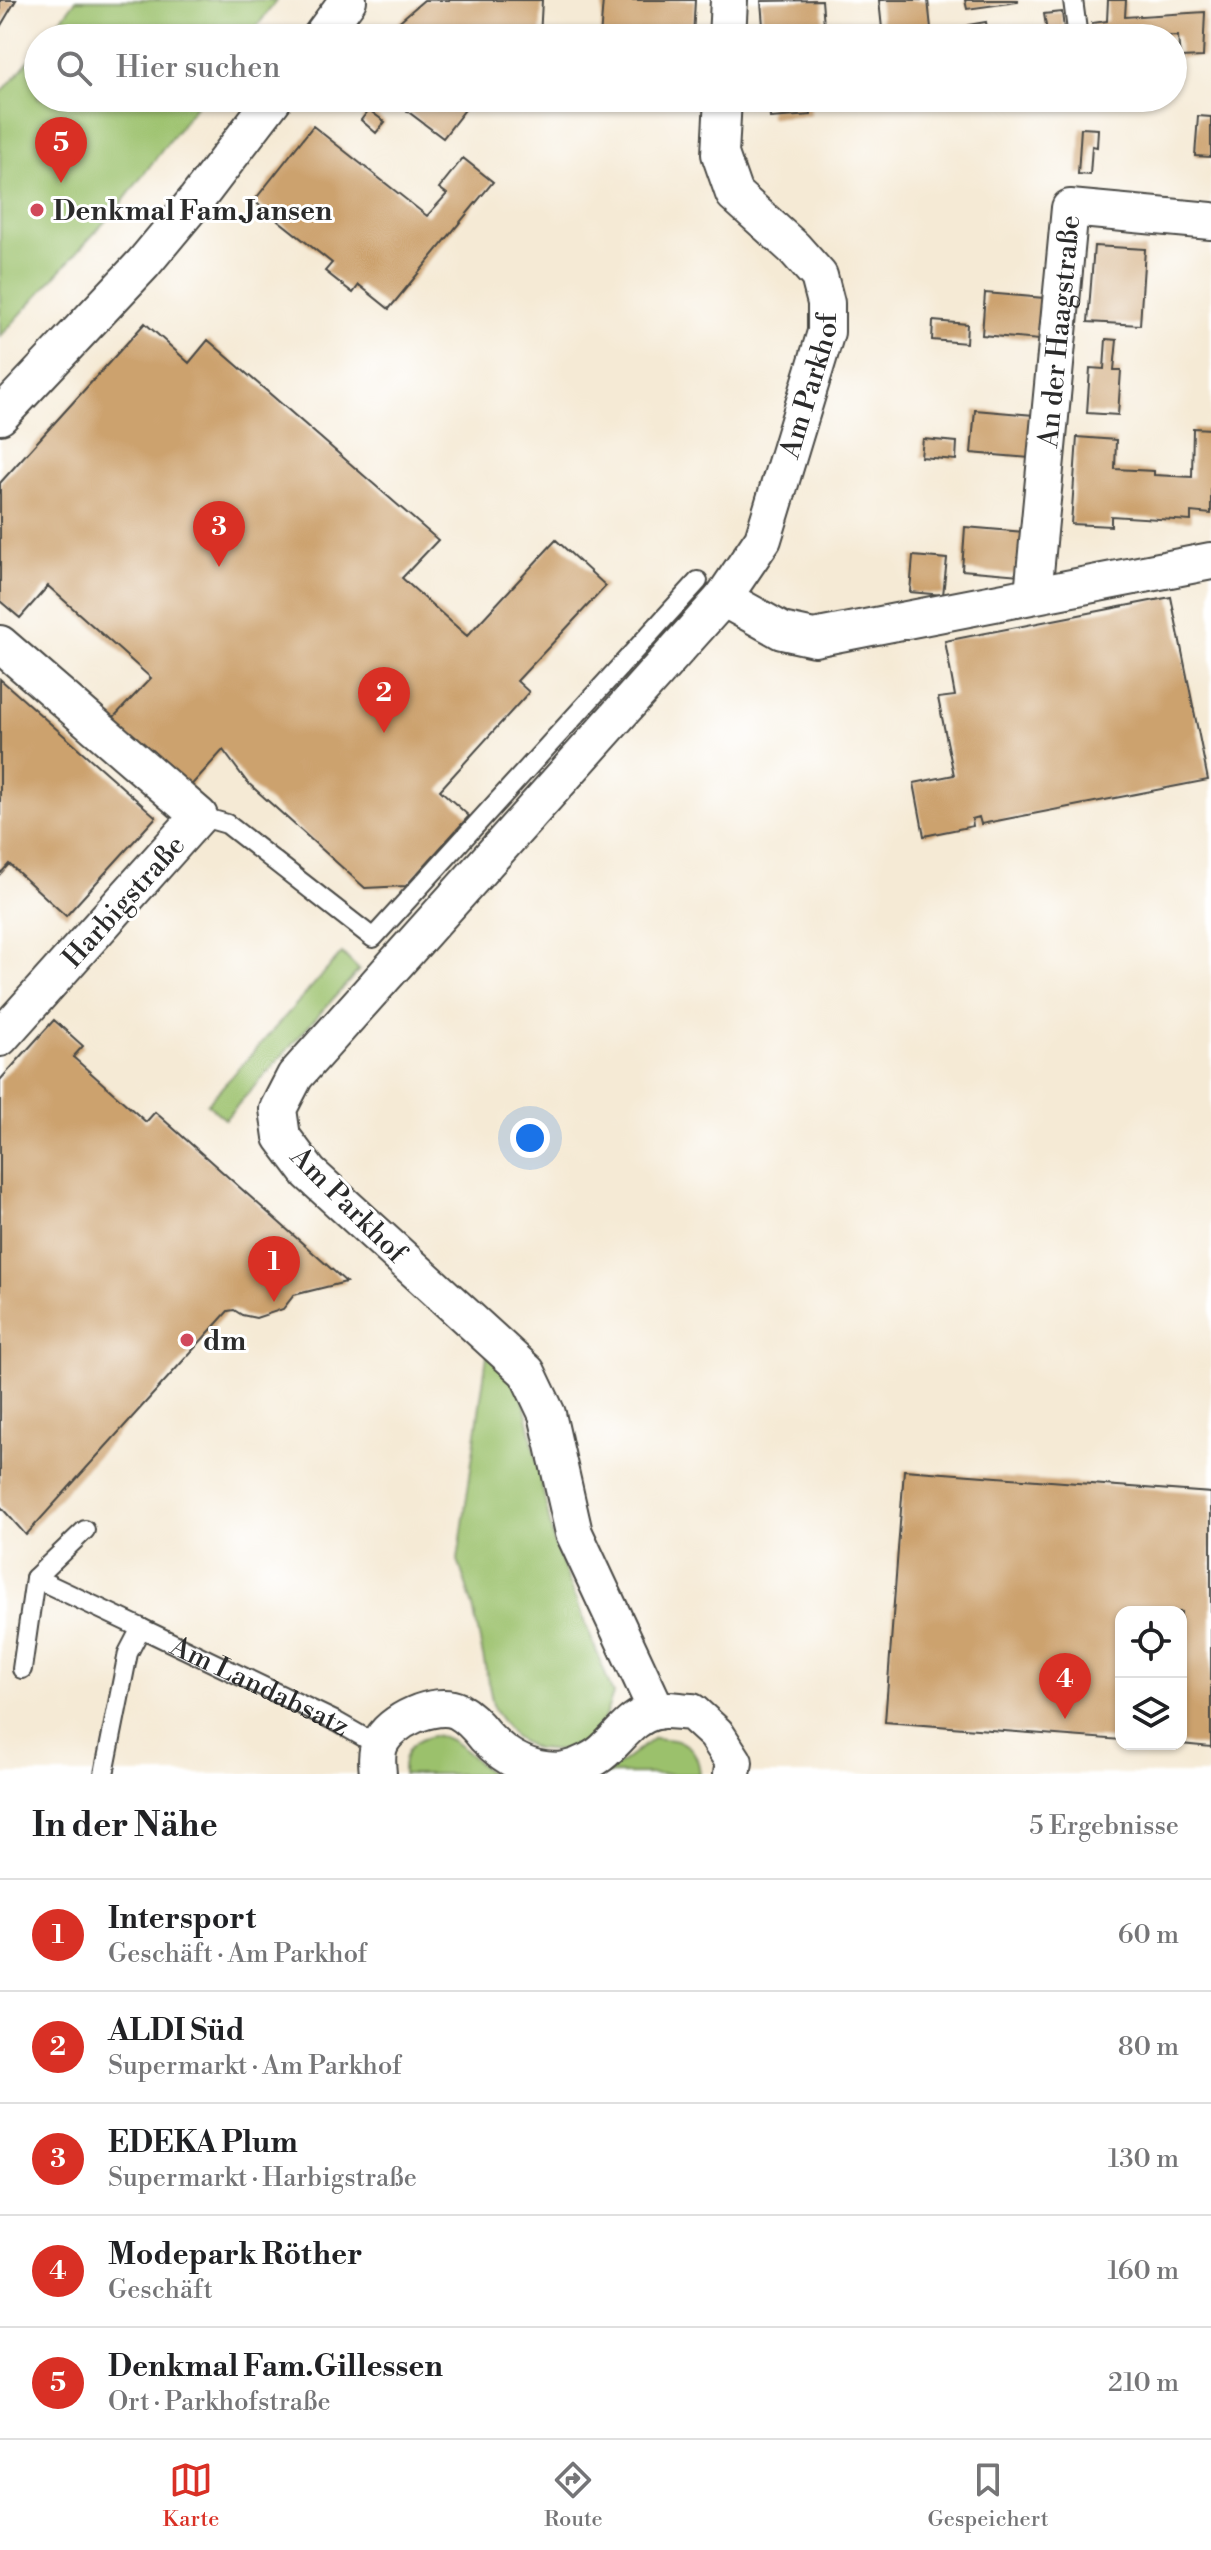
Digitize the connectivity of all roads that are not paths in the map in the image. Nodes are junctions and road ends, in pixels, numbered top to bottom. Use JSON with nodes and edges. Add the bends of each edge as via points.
{"nodes":[{"id":1,"x":348,"y":0,"type":"edge"},
{"id":2,"x":729,"y":0,"type":"edge"},
{"id":3,"x":1073,"y":0,"type":"edge"},
{"id":4,"x":330,"y":24,"type":"edge"},
{"id":5,"x":728,"y":24,"type":"edge"},
{"id":6,"x":1076,"y":24,"type":"edge"},
{"id":7,"x":263,"y":112,"type":"edge"},
{"id":8,"x":722,"y":112,"type":"edge"},
{"id":9,"x":1211,"y":221,"type":"edge"},
{"id":10,"x":0,"y":416,"type":"edge"},
{"id":11,"x":1211,"y":561,"type":"edge"},
{"id":12,"x":710,"y":589,"type":"junction"},
{"id":13,"x":1033,"y":594,"type":"junction"},
{"id":14,"x":0,"y":644,"type":"edge"},
{"id":15,"x":199,"y":816,"type":"junction"},
{"id":16,"x":0,"y":1038,"type":"edge"},
{"id":17,"x":85,"y":1530,"type":"dead end"},
{"id":18,"x":35,"y":1578,"type":"junction"},
{"id":19,"x":141,"y":1628,"type":"junction"},
{"id":20,"x":22,"y":1669,"type":"dead end"},
{"id":21,"x":657,"y":1711,"type":"junction"},
{"id":22,"x":378,"y":1760,"type":"edge"},
{"id":23,"x":104,"y":1774,"type":"edge"},
{"id":24,"x":732,"y":1774,"type":"edge"}],
"edges":[{"from":1,"to":4,"type":"street"},
{"from":2,"to":5,"type":"street"},
{"from":3,"to":6,"type":"lane"},
{"from":7,"to":10,"type":"street","via":[[143,264]]},
{"from":8,"to":12,"type":"street","name":"Am Parkhof","via":[[720,154],[734,194],[819,276],[826,332],[763,539]]},
{"from":9,"to":13,"type":"street","name":"An der Haagstraße","via":[[1070,208]]},
{"from":11,"to":13,"type":"street"},
{"from":12,"to":13,"type":"street","via":[[782,631],[814,638]]},
{"from":12,"to":15,"type":"lane","via":[[373,938],[227,824]]},
{"from":12,"to":21,"type":"street","name":"Am Parkhof","via":[[295,1076],[278,1109],[282,1137],[309,1173],[527,1372],[547,1414],[574,1533]]},
{"from":14,"to":15,"type":"street","name":"Harbigstraße"},
{"from":15,"to":16,"type":"street","name":"Harbigstraße"},
{"from":17,"to":18,"type":"lane"},
{"from":18,"to":19,"type":"lane","name":"Am Landabsatz"},
{"from":18,"to":20,"type":"lane"},
{"from":19,"to":22,"type":"lane","name":"Am Landabsatz","via":[[337,1722]]},
{"from":19,"to":23,"type":"lane","name":"Am Landabsatz","via":[[128,1653]]},
{"from":21,"to":22,"type":"street","name":"Am Landabsatz","via":[[631,1723],[606,1750],[566,1770],[522,1766],[457,1710],[437,1708],[414,1715],[385,1736]]},
{"from":21,"to":24,"type":"street","via":[[692,1712],[716,1734],[734,1762]]}]}
